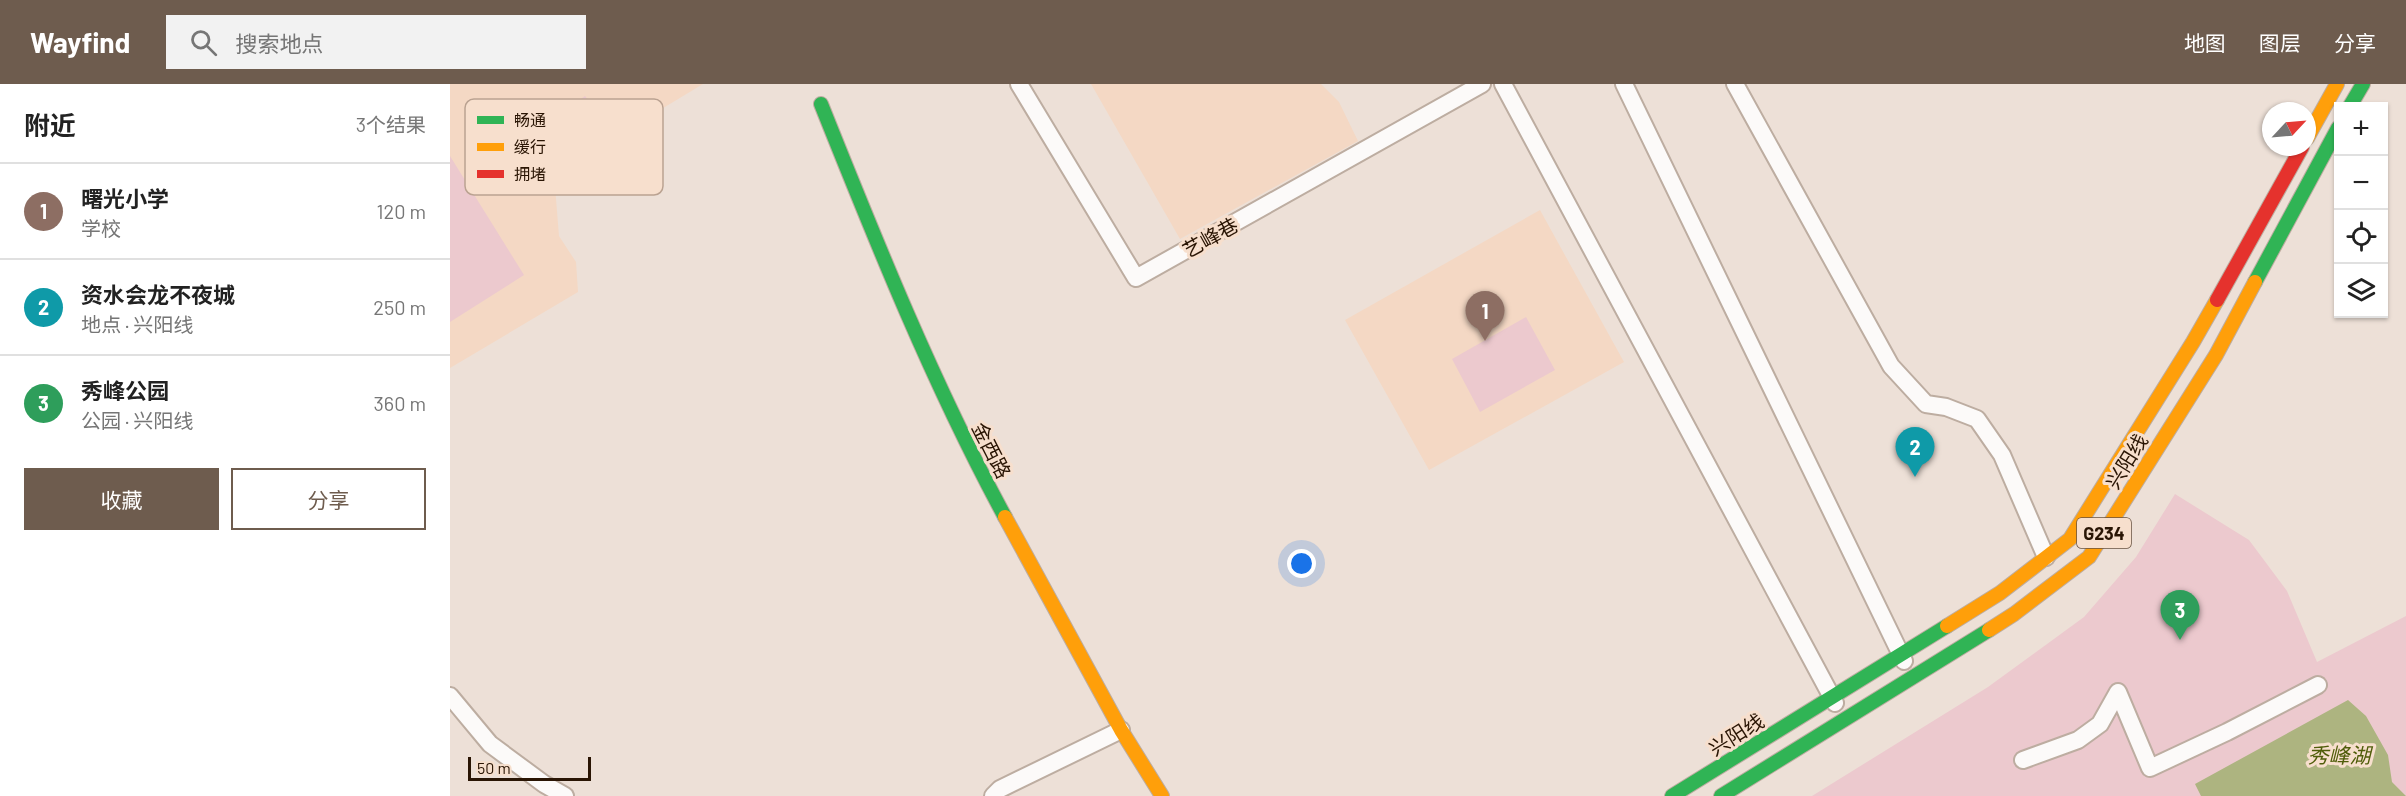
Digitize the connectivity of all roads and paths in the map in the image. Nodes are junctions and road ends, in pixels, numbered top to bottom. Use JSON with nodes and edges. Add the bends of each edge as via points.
{"nodes":[{"id":1,"x":1019,"y":84,"type":"edge"},
{"id":2,"x":1482,"y":84,"type":"edge"},
{"id":3,"x":1503,"y":84,"type":"edge"},
{"id":4,"x":1624,"y":84,"type":"edge"},
{"id":5,"x":1735,"y":84,"type":"edge"},
{"id":6,"x":2337,"y":84,"type":"edge"},
{"id":7,"x":2362,"y":84,"type":"edge"},
{"id":8,"x":2352,"y":102,"type":"edge"},
{"id":9,"x":821,"y":104,"type":"dead end"},
{"id":10,"x":2316,"y":122,"type":"edge"},
{"id":11,"x":2334,"y":135,"type":"edge"},
{"id":12,"x":2297,"y":156,"type":"edge"},
{"id":13,"x":2046,"y":557,"type":"junction"},
{"id":14,"x":1901,"y":654,"type":"junction"},
{"id":15,"x":1912,"y":678,"type":"junction"},
{"id":16,"x":2318,"y":685,"type":"dead end"},
{"id":17,"x":450,"y":696,"type":"edge"},
{"id":18,"x":1832,"y":697,"type":"junction"},
{"id":19,"x":1844,"y":720,"type":"junction"},
{"id":20,"x":1121,"y":730,"type":"junction"},
{"id":21,"x":2023,"y":760,"type":"dead end"},
{"id":22,"x":566,"y":796,"type":"edge"},
{"id":23,"x":993,"y":796,"type":"edge"},
{"id":24,"x":1162,"y":796,"type":"edge"},
{"id":25,"x":1672,"y":796,"type":"edge"},
{"id":26,"x":1721,"y":796,"type":"edge"}],
"edges":[{"from":1,"to":2,"type":"street","name":"艺峰巷","via":[[1136,278]]},
{"from":3,"to":18,"type":"street"},
{"from":4,"to":14,"type":"street"},
{"from":5,"to":13,"type":"street","via":[[1891,366],[1926,404],[1977,419],[2002,455]]},
{"from":6,"to":10,"type":"main road"},
{"from":7,"to":8,"type":"main road"},
{"from":9,"to":20,"type":"main road","name":"金西路","via":[[891,276],[966,444]]},
{"from":11,"to":15,"type":"main road","name":"兴阳线","number":"G234","via":[[2216,356],[2089,556],[2014,615]]},
{"from":12,"to":13,"type":"main road","name":"兴阳线","number":"G234","via":[[2181,362],[2070,539]]},
{"from":13,"to":14,"type":"main road","name":"兴阳线","number":"G234","via":[[2000,593]]},
{"from":14,"to":15,"type":"street"},
{"from":14,"to":18,"type":"main road","name":"兴阳线","number":"G234"},
{"from":15,"to":19,"type":"main road","name":"兴阳线","number":"G234"},
{"from":16,"to":21,"type":"street","via":[[2150,768],[2118,692],[2100,724],[2078,740]]},
{"from":17,"to":22,"type":"street","via":[[490,744]]},
{"from":18,"to":19,"type":"street"},
{"from":18,"to":25,"type":"main road","name":"兴阳线","number":"G234"},
{"from":19,"to":26,"type":"main road","name":"兴阳线","number":"G234"},
{"from":20,"to":23,"type":"street","via":[[1000,789]]},
{"from":20,"to":24,"type":"main road","name":"金西路"}]}
